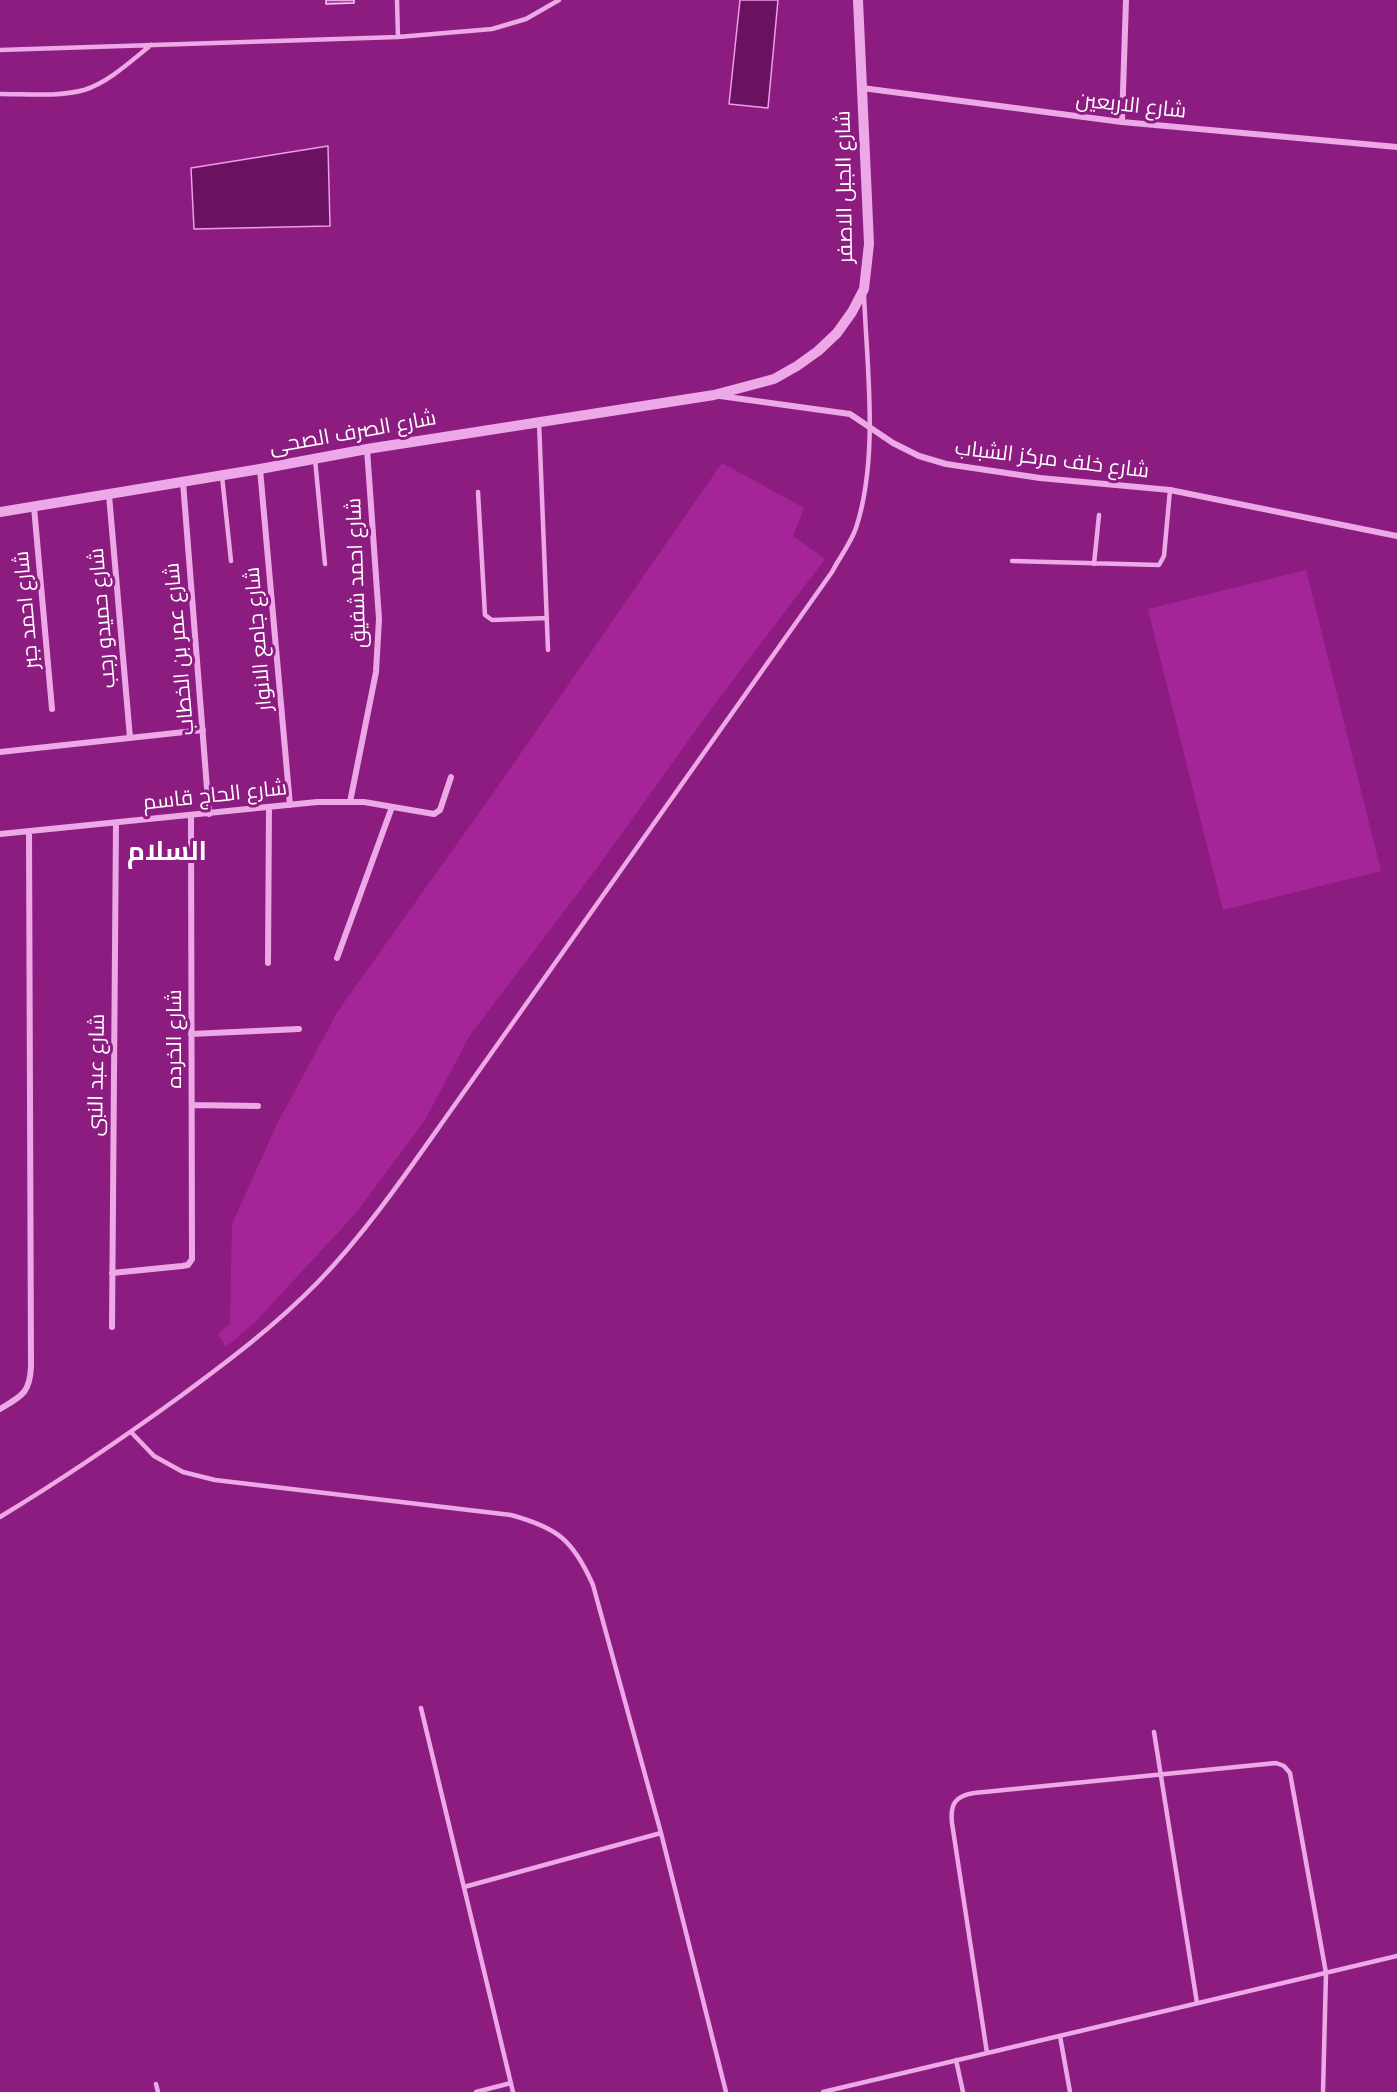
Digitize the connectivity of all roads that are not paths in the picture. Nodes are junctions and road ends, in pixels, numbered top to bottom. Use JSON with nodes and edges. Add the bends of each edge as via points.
{"nodes":[{"id":1,"x":397,"y":0,"type":"edge"},
{"id":2,"x":559,"y":0,"type":"edge"},
{"id":3,"x":858,"y":0,"type":"edge"},
{"id":4,"x":1126,"y":0,"type":"edge"},
{"id":5,"x":398,"y":37,"type":"junction"},
{"id":6,"x":151,"y":45,"type":"junction"},
{"id":7,"x":0,"y":50,"type":"edge"},
{"id":8,"x":862,"y":88,"type":"junction"},
{"id":9,"x":0,"y":94,"type":"edge"},
{"id":10,"x":1122,"y":122,"type":"junction"},
{"id":11,"x":1397,"y":147,"type":"edge"},
{"id":12,"x":864,"y":289,"type":"junction"},
{"id":13,"x":714,"y":395,"type":"junction"},
{"id":14,"x":539,"y":422,"type":"junction"},
{"id":15,"x":869,"y":428,"type":"junction"},
{"id":16,"x":367,"y":449,"type":"junction"},
{"id":17,"x":315,"y":459,"type":"junction"},
{"id":18,"x":260,"y":469,"type":"junction"},
{"id":19,"x":222,"y":476,"type":"junction"},
{"id":20,"x":183,"y":482,"type":"junction"},
{"id":21,"x":1170,"y":490,"type":"junction"},
{"id":22,"x":478,"y":492,"type":"dead end"},
{"id":23,"x":109,"y":495,"type":"junction"},
{"id":24,"x":33,"y":507,"type":"junction"},
{"id":25,"x":0,"y":512,"type":"edge"},
{"id":26,"x":1099,"y":515,"type":"dead end"},
{"id":27,"x":1397,"y":536,"type":"edge"},
{"id":28,"x":231,"y":561,"type":"dead end"},
{"id":29,"x":1012,"y":561,"type":"dead end"},
{"id":30,"x":325,"y":564,"type":"dead end"},
{"id":31,"x":1094,"y":564,"type":"junction"},
{"id":32,"x":547,"y":618,"type":"junction"},
{"id":33,"x":548,"y":650,"type":"dead end"},
{"id":34,"x":52,"y":709,"type":"dead end"},
{"id":35,"x":202,"y":730,"type":"junction"},
{"id":36,"x":130,"y":738,"type":"junction"},
{"id":37,"x":0,"y":752,"type":"edge"},
{"id":38,"x":451,"y":777,"type":"dead end"},
{"id":39,"x":350,"y":802,"type":"junction"},
{"id":40,"x":290,"y":805,"type":"junction"},
{"id":41,"x":269,"y":807,"type":"junction"},
{"id":42,"x":392,"y":807,"type":"junction"},
{"id":43,"x":209,"y":814,"type":"junction"},
{"id":44,"x":191,"y":816,"type":"junction"},
{"id":45,"x":116,"y":823,"type":"junction"},
{"id":46,"x":29,"y":831,"type":"junction"},
{"id":47,"x":0,"y":834,"type":"edge"},
{"id":48,"x":337,"y":958,"type":"dead end"},
{"id":49,"x":268,"y":963,"type":"dead end"},
{"id":50,"x":299,"y":1029,"type":"dead end"},
{"id":51,"x":191,"y":1034,"type":"junction"},
{"id":52,"x":192,"y":1105,"type":"junction"},
{"id":53,"x":258,"y":1106,"type":"dead end"},
{"id":54,"x":112,"y":1273,"type":"junction"},
{"id":55,"x":112,"y":1327,"type":"dead end"},
{"id":56,"x":0,"y":1409,"type":"edge"},
{"id":57,"x":130,"y":1432,"type":"junction"},
{"id":58,"x":0,"y":1517,"type":"edge"},
{"id":59,"x":421,"y":1708,"type":"dead end"},
{"id":60,"x":1154,"y":1732,"type":"dead end"},
{"id":61,"x":1161,"y":1774,"type":"junction"},
{"id":62,"x":661,"y":1833,"type":"junction"},
{"id":63,"x":464,"y":1887,"type":"junction"},
{"id":64,"x":1397,"y":1956,"type":"edge"},
{"id":65,"x":1326,"y":1972,"type":"junction"},
{"id":66,"x":1197,"y":2003,"type":"junction"},
{"id":67,"x":1060,"y":2036,"type":"junction"},
{"id":68,"x":987,"y":2053,"type":"junction"},
{"id":69,"x":956,"y":2060,"type":"junction"},
{"id":70,"x":511,"y":2083,"type":"junction"},
{"id":71,"x":156,"y":2084,"type":"dead end"},
{"id":72,"x":158,"y":2092,"type":"edge"},
{"id":73,"x":476,"y":2092,"type":"edge"},
{"id":74,"x":513,"y":2092,"type":"edge"},
{"id":75,"x":726,"y":2092,"type":"edge"},
{"id":76,"x":823,"y":2092,"type":"edge"},
{"id":77,"x":963,"y":2092,"type":"edge"},
{"id":78,"x":1070,"y":2092,"type":"edge"},
{"id":79,"x":1323,"y":2092,"type":"edge"}],
"edges":[{"from":1,"to":5,"type":"lane"},
{"from":2,"to":5,"type":"lane","via":[[526,19],[492,29]]},
{"from":3,"to":8,"type":"street","name":"شارع الجبل الاصفر"},
{"from":4,"to":10,"type":"street"},
{"from":5,"to":6,"type":"lane"},
{"from":6,"to":7,"type":"lane"},
{"from":6,"to":9,"type":"lane","via":[[113,75],[85,89]]},
{"from":8,"to":10,"type":"street","name":"شارع الاربعين"},
{"from":8,"to":12,"type":"street","name":"شارع الجبل الاصفر","via":[[868,244]]},
{"from":10,"to":11,"type":"street","name":"شارع الاربعين"},
{"from":12,"to":13,"type":"street","name":"شارع الجبل الاصفر","via":[[837,333],[818,351],[774,379]]},
{"from":12,"to":15,"type":"lane"},
{"from":13,"to":14,"type":"street","name":"شارع الصرف الصحى"},
{"from":13,"to":15,"type":"street","name":"شارع خلف مركز الشباب","via":[[850,414]]},
{"from":14,"to":16,"type":"street","name":"شارع الصرف الصحى"},
{"from":14,"to":32,"type":"lane"},
{"from":15,"to":21,"type":"street","name":"شارع خلف مركز الشباب","via":[[910,452],[946,464],[1040,478]]},
{"from":15,"to":57,"type":"lane","via":[[866,492],[855,531],[832,572],[404,1176],[318,1281],[271,1327]]},
{"from":16,"to":17,"type":"street","name":"شارع الصرف الصحى"},
{"from":16,"to":39,"type":"street","name":"شارع احمد شفيق","via":[[379,619],[376,672]]},
{"from":17,"to":18,"type":"street","name":"شارع الصرف الصحى"},
{"from":17,"to":30,"type":"lane"},
{"from":18,"to":19,"type":"street","name":"شارع الصرف الصحى"},
{"from":18,"to":40,"type":"street","name":"شارع جامع الانوار"},
{"from":19,"to":20,"type":"street","name":"شارع الصرف الصحى"},
{"from":19,"to":28,"type":"lane"},
{"from":20,"to":23,"type":"street","name":"شارع الصرف الصحى"},
{"from":20,"to":35,"type":"street","name":"شارع عمر بن الخطاب"},
{"from":21,"to":27,"type":"street","name":"شارع خلف مركز الشباب"},
{"from":21,"to":31,"type":"lane","via":[[1164,556],[1159,565]]},
{"from":22,"to":32,"type":"lane","via":[[485,615],[492,620]]},
{"from":23,"to":24,"type":"street","name":"شارع الصرف الصحى"},
{"from":23,"to":36,"type":"street","name":"شارع حميدو رجب"},
{"from":24,"to":25,"type":"street","name":"شارع الصرف الصحى"},
{"from":24,"to":34,"type":"street","name":"شارع احمد جبر"},
{"from":26,"to":31,"type":"lane"},
{"from":29,"to":31,"type":"lane"},
{"from":32,"to":33,"type":"lane"},
{"from":35,"to":36,"type":"street"},
{"from":35,"to":43,"type":"street","name":"شارع عمر بن الخطاب"},
{"from":36,"to":37,"type":"street"},
{"from":38,"to":42,"type":"street","name":"شارع الحاج قاسم","via":[[440,810],[434,814]]},
{"from":39,"to":40,"type":"street","name":"شارع الحاج قاسم"},
{"from":39,"to":42,"type":"street","name":"شارع الحاج قاسم"},
{"from":40,"to":41,"type":"street","name":"شارع الحاج قاسم"},
{"from":41,"to":43,"type":"street","name":"شارع الحاج قاسم"},
{"from":41,"to":49,"type":"street"},
{"from":42,"to":48,"type":"street"},
{"from":43,"to":44,"type":"street","name":"شارع الحاج قاسم"},
{"from":44,"to":45,"type":"street","name":"شارع الحاج قاسم"},
{"from":44,"to":51,"type":"street","name":"شارع الخرده"},
{"from":45,"to":46,"type":"street","name":"شارع الحاج قاسم"},
{"from":45,"to":54,"type":"street","name":"شارع عبد النبى"},
{"from":46,"to":47,"type":"street","name":"شارع الحاج قاسم"},
{"from":46,"to":56,"type":"street","via":[[29,1384],[20,1397]]},
{"from":50,"to":51,"type":"street"},
{"from":51,"to":52,"type":"street","name":"شارع الخرده"},
{"from":52,"to":53,"type":"street"},
{"from":52,"to":54,"type":"street","name":"شارع الخرده","via":[[192,1259],[182,1266]]},
{"from":54,"to":55,"type":"street","name":"شارع عبد النبى"},
{"from":57,"to":58,"type":"lane"},
{"from":57,"to":62,"type":"lane","via":[[154,1456],[183,1472],[215,1480],[511,1515],[538,1522],[563,1538],[582,1559],[593,1585]]},
{"from":59,"to":63,"type":"lane"},
{"from":60,"to":61,"type":"lane"},
{"from":61,"to":65,"type":"lane","via":[[1276,1763],[1290,1773]]},
{"from":61,"to":66,"type":"lane"},
{"from":61,"to":68,"type":"lane","via":[[974,1793],[955,1802],[952,1823]]},
{"from":62,"to":63,"type":"lane"},
{"from":62,"to":75,"type":"lane"},
{"from":63,"to":70,"type":"lane"},
{"from":64,"to":65,"type":"lane"},
{"from":65,"to":66,"type":"lane"},
{"from":65,"to":79,"type":"lane"},
{"from":66,"to":67,"type":"lane"},
{"from":67,"to":68,"type":"lane"},
{"from":67,"to":78,"type":"lane"},
{"from":68,"to":69,"type":"lane"},
{"from":69,"to":76,"type":"lane"},
{"from":69,"to":77,"type":"lane"},
{"from":70,"to":73,"type":"lane"},
{"from":70,"to":74,"type":"lane"},
{"from":71,"to":72,"type":"lane"}]}
